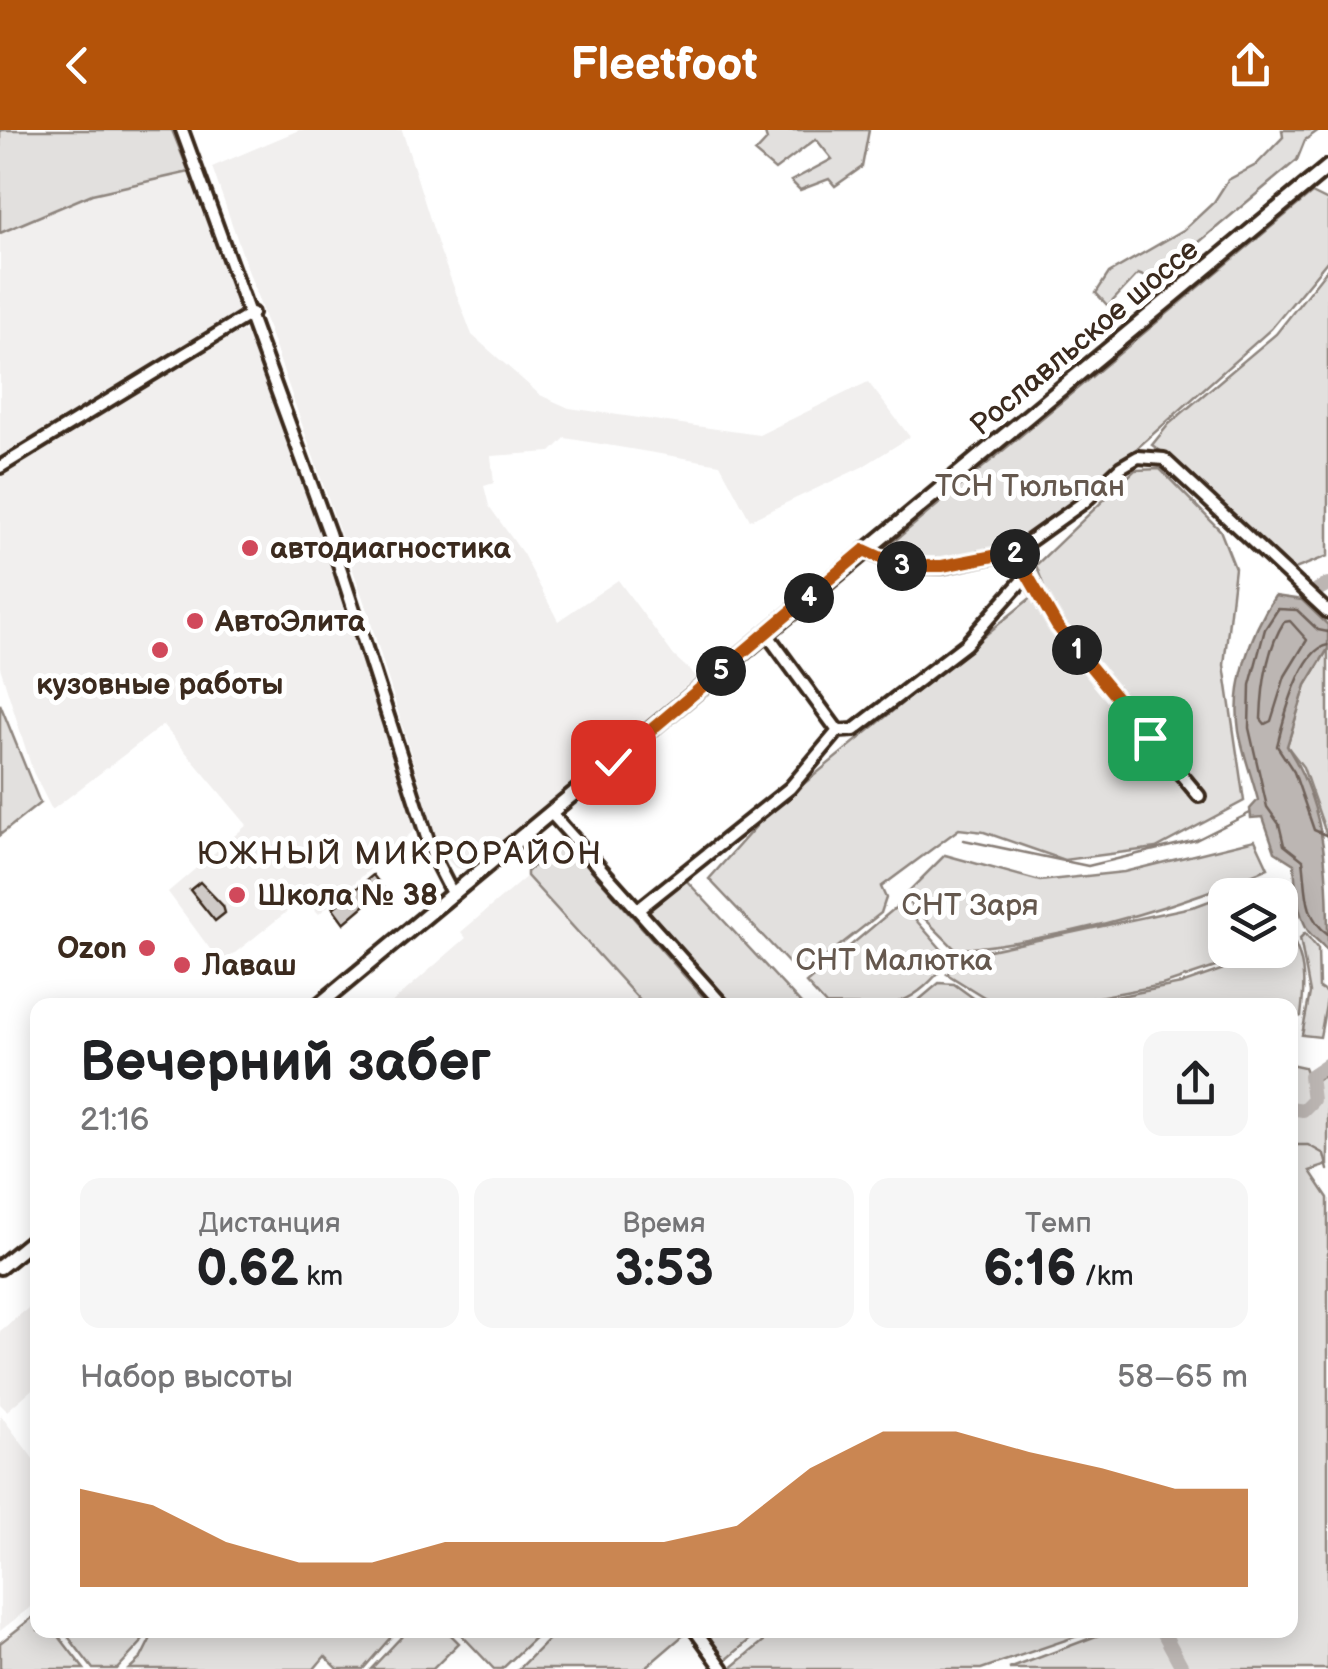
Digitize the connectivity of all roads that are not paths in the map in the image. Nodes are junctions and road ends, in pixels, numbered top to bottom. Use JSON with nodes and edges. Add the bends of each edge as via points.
{"nodes":[{"id":1,"x":182,"y":130,"type":"edge"},
{"id":2,"x":1328,"y":167,"type":"edge"},
{"id":3,"x":252,"y":313,"type":"junction"},
{"id":4,"x":0,"y":467,"type":"edge"},
{"id":5,"x":864,"y":550,"type":"junction"},
{"id":6,"x":1014,"y":552,"type":"junction"},
{"id":7,"x":1027,"y":575,"type":"junction"},
{"id":8,"x":1328,"y":612,"type":"edge"},
{"id":9,"x":767,"y":634,"type":"junction"},
{"id":10,"x":838,"y":731,"type":"junction"},
{"id":11,"x":1198,"y":796,"type":"dead end"},
{"id":12,"x":551,"y":813,"type":"junction"},
{"id":13,"x":453,"y":894,"type":"junction"},
{"id":14,"x":639,"y":908,"type":"junction"},
{"id":15,"x":327,"y":998,"type":"edge"},
{"id":16,"x":717,"y":998,"type":"edge"},
{"id":17,"x":30,"y":1243,"type":"edge"},
{"id":18,"x":0,"y":1267,"type":"edge"},
{"id":19,"x":701,"y":1638,"type":"edge"},
{"id":20,"x":723,"y":1669,"type":"edge"}],
"edges":[{"from":1,"to":3,"type":"street"},
{"from":2,"to":5,"type":"main road","name":"Рославльское шоссе"},
{"from":3,"to":4,"type":"street"},
{"from":3,"to":13,"type":"street","via":[[434,856]]},
{"from":5,"to":6,"type":"street","via":[[899,566],[942,566]]},
{"from":5,"to":9,"type":"main road","name":"Рославльское шоссе"},
{"from":6,"to":7,"type":"street"},
{"from":6,"to":8,"type":"street","via":[[1138,456],[1164,459]]},
{"from":7,"to":10,"type":"street","via":[[966,644],[854,730]]},
{"from":7,"to":11,"type":"street","via":[[1057,626]]},
{"from":9,"to":10,"type":"street"},
{"from":9,"to":12,"type":"main road","name":"Рославльское шоссе"},
{"from":10,"to":14,"type":"street","via":[[790,788]]},
{"from":12,"to":13,"type":"main road","name":"Рославльское шоссе"},
{"from":12,"to":14,"type":"street"},
{"from":13,"to":15,"type":"main road","name":"Рославльское шоссе"},
{"from":14,"to":16,"type":"street"},
{"from":17,"to":18,"type":"main road"},
{"from":19,"to":20,"type":"street"}]}
